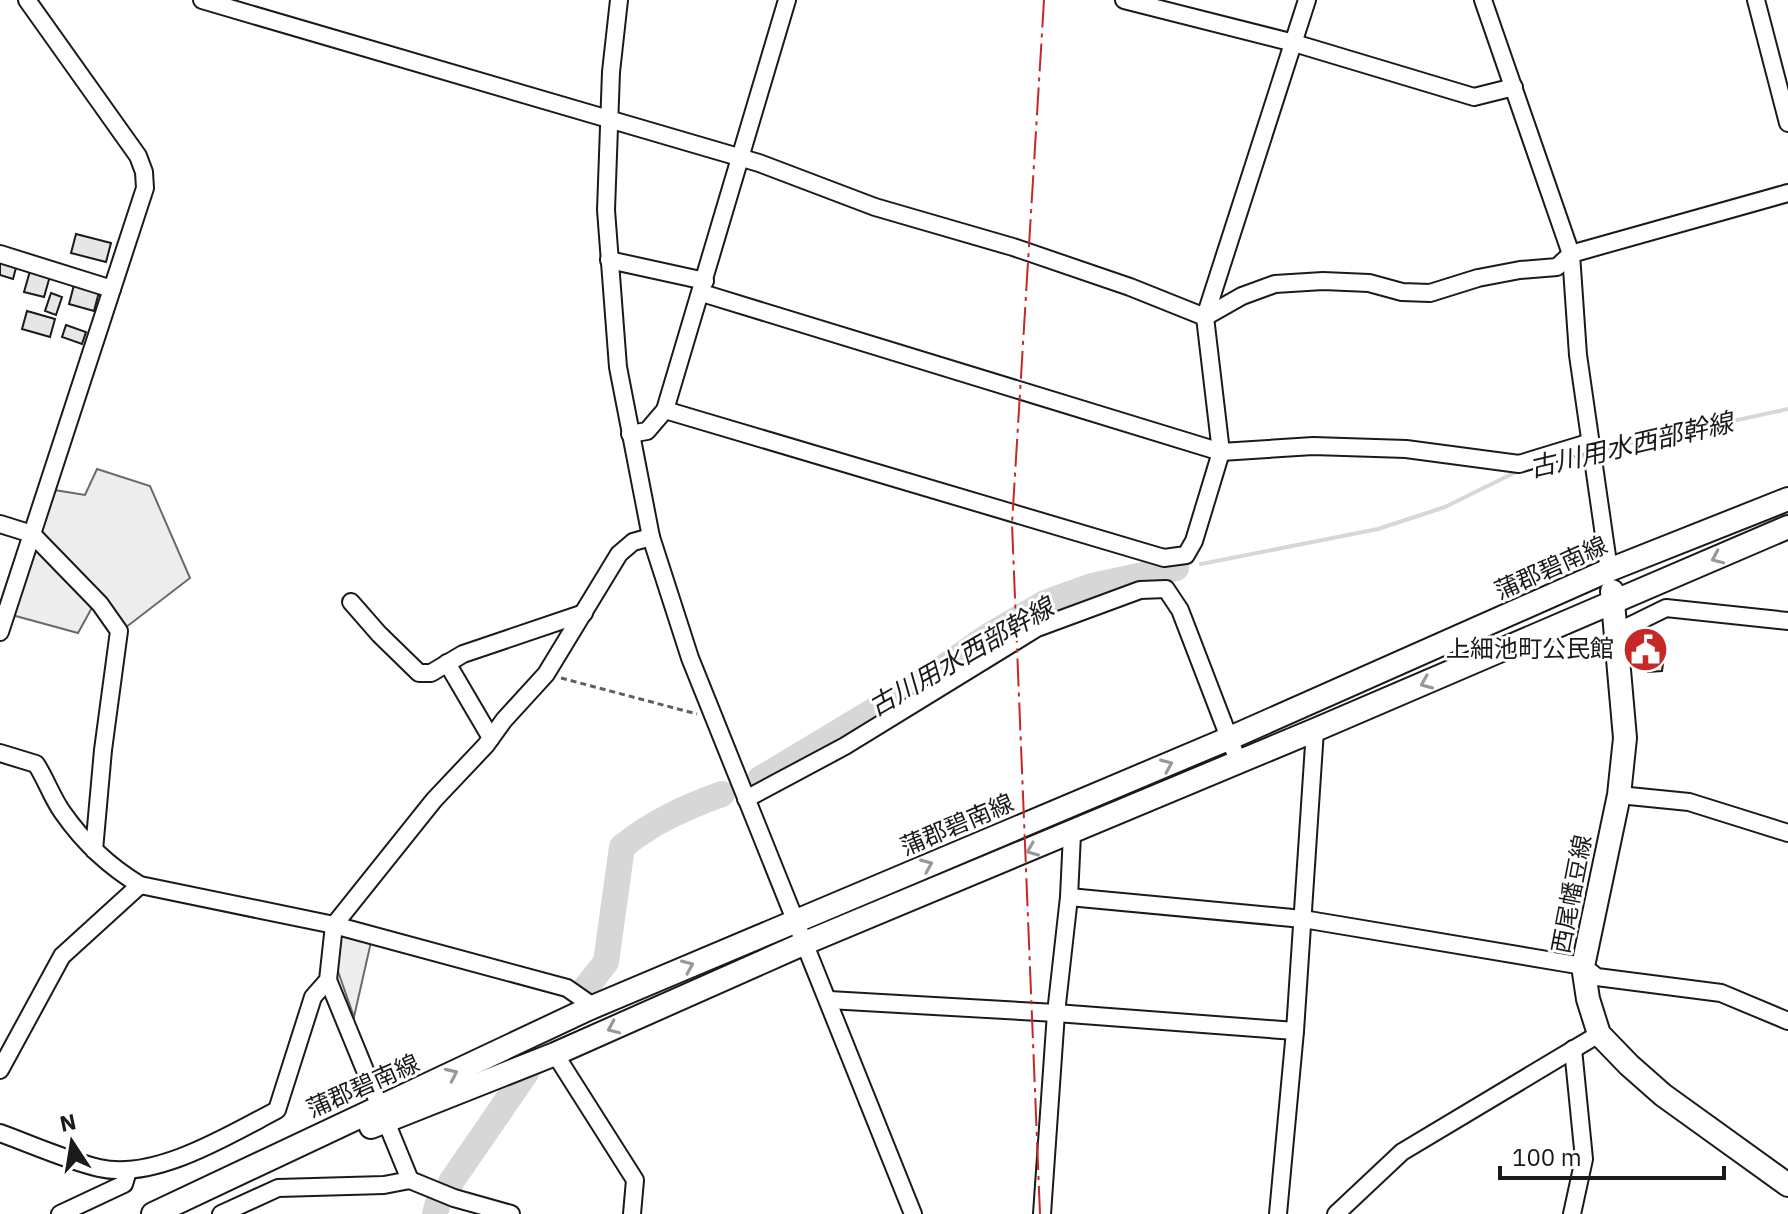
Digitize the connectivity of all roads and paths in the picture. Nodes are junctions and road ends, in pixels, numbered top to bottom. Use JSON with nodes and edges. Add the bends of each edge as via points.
{"nodes":[{"id":1,"x":27,"y":0,"type":"edge"},
{"id":2,"x":202,"y":0,"type":"edge"},
{"id":3,"x":619,"y":0,"type":"edge"},
{"id":4,"x":787,"y":0,"type":"edge"},
{"id":5,"x":1124,"y":0,"type":"edge"},
{"id":6,"x":1307,"y":0,"type":"edge"},
{"id":7,"x":1483,"y":0,"type":"edge"},
{"id":8,"x":1756,"y":0,"type":"edge"},
{"id":9,"x":1294,"y":43,"type":"junction"},
{"id":10,"x":1514,"y":87,"type":"junction"},
{"id":11,"x":609,"y":119,"type":"junction"},
{"id":12,"x":1788,"y":123,"type":"edge"},
{"id":13,"x":738,"y":158,"type":"junction"},
{"id":14,"x":1788,"y":193,"type":"edge"},
{"id":15,"x":0,"y":254,"type":"edge"},
{"id":16,"x":1571,"y":254,"type":"junction"},
{"id":17,"x":609,"y":260,"type":"junction"},
{"id":18,"x":704,"y":287,"type":"junction"},
{"id":19,"x":112,"y":289,"type":"junction"},
{"id":20,"x":1205,"y":317,"type":"junction"},
{"id":21,"x":665,"y":410,"type":"junction"},
{"id":22,"x":630,"y":434,"type":"junction"},
{"id":23,"x":1591,"y":443,"type":"junction"},
{"id":24,"x":1221,"y":452,"type":"junction"},
{"id":25,"x":1788,"y":499,"type":"edge"},
{"id":26,"x":0,"y":524,"type":"edge"},
{"id":27,"x":1788,"y":527,"type":"edge"},
{"id":28,"x":32,"y":534,"type":"junction"},
{"id":29,"x":651,"y":537,"type":"junction"},
{"id":30,"x":1609,"y":570,"type":"junction"},
{"id":31,"x":351,"y":602,"type":"dead end"},
{"id":32,"x":1613,"y":603,"type":"junction"},
{"id":33,"x":584,"y":613,"type":"junction"},
{"id":34,"x":1788,"y":621,"type":"edge"},
{"id":35,"x":0,"y":632,"type":"edge"},
{"id":36,"x":1615,"y":633,"type":"junction"},
{"id":37,"x":447,"y":663,"type":"junction"},
{"id":38,"x":546,"y":674,"type":"junction"},
{"id":39,"x":714,"y":717,"type":"junction"},
{"id":40,"x":1315,"y":730,"type":"junction"},
{"id":41,"x":491,"y":738,"type":"junction"},
{"id":42,"x":1230,"y":738,"type":"junction"},
{"id":43,"x":0,"y":753,"type":"edge"},
{"id":44,"x":1238,"y":761,"type":"junction"},
{"id":45,"x":1619,"y":795,"type":"junction"},
{"id":46,"x":746,"y":799,"type":"junction"},
{"id":47,"x":1788,"y":833,"type":"edge"},
{"id":48,"x":1072,"y":834,"type":"junction"},
{"id":49,"x":94,"y":850,"type":"junction"},
{"id":50,"x":140,"y":885,"type":"junction"},
{"id":51,"x":1069,"y":897,"type":"junction"},
{"id":52,"x":1303,"y":919,"type":"junction"},
{"id":53,"x":795,"y":921,"type":"junction"},
{"id":54,"x":334,"y":925,"type":"junction"},
{"id":55,"x":805,"y":943,"type":"junction"},
{"id":56,"x":1583,"y":966,"type":"junction"},
{"id":57,"x":328,"y":980,"type":"junction"},
{"id":58,"x":829,"y":1000,"type":"junction"},
{"id":59,"x":588,"y":1009,"type":"junction"},
{"id":60,"x":1056,"y":1013,"type":"junction"},
{"id":61,"x":1788,"y":1021,"type":"edge"},
{"id":62,"x":1295,"y":1031,"type":"junction"},
{"id":63,"x":1599,"y":1034,"type":"junction"},
{"id":64,"x":1573,"y":1049,"type":"junction"},
{"id":65,"x":555,"y":1054,"type":"junction"},
{"id":66,"x":0,"y":1070,"type":"edge"},
{"id":67,"x":383,"y":1115,"type":"junction"},
{"id":68,"x":0,"y":1133,"type":"edge"},
{"id":69,"x":128,"y":1171,"type":"junction"},
{"id":70,"x":410,"y":1180,"type":"junction"},
{"id":71,"x":1788,"y":1185,"type":"edge"},
{"id":72,"x":251,"y":1207,"type":"edge"},
{"id":73,"x":60,"y":1214,"type":"edge"},
{"id":74,"x":153,"y":1214,"type":"edge"},
{"id":75,"x":165,"y":1214,"type":"edge"},
{"id":76,"x":221,"y":1214,"type":"edge"},
{"id":77,"x":511,"y":1214,"type":"edge"},
{"id":78,"x":632,"y":1214,"type":"edge"},
{"id":79,"x":913,"y":1214,"type":"edge"},
{"id":80,"x":1042,"y":1214,"type":"edge"},
{"id":81,"x":1278,"y":1214,"type":"edge"},
{"id":82,"x":1336,"y":1214,"type":"edge"},
{"id":83,"x":1572,"y":1214,"type":"edge"}],
"edges":[{"from":1,"to":19,"type":"street","via":[[138,156],[144,172],[145,188]]},
{"from":2,"to":11,"type":"street"},
{"from":3,"to":11,"type":"street"},
{"from":4,"to":13,"type":"street"},
{"from":5,"to":9,"type":"street"},
{"from":6,"to":9,"type":"street"},
{"from":7,"to":10,"type":"street"},
{"from":8,"to":12,"type":"street"},
{"from":9,"to":10,"type":"street","via":[[1474,97]]},
{"from":9,"to":20,"type":"street"},
{"from":10,"to":16,"type":"street"},
{"from":11,"to":13,"type":"street"},
{"from":11,"to":17,"type":"street"},
{"from":13,"to":18,"type":"street"},
{"from":13,"to":20,"type":"street","via":[[875,207],[1013,247]]},
{"from":14,"to":16,"type":"street"},
{"from":15,"to":19,"type":"street"},
{"from":16,"to":20,"type":"street","via":[[1557,267],[1478,278],[1430,293],[1369,283],[1275,284]]},
{"from":16,"to":23,"type":"street"},
{"from":17,"to":18,"type":"street"},
{"from":17,"to":22,"type":"street"},
{"from":18,"to":21,"type":"street"},
{"from":18,"to":24,"type":"street"},
{"from":19,"to":28,"type":"street"},
{"from":20,"to":24,"type":"street"},
{"from":21,"to":22,"type":"street","via":[[647,431]]},
{"from":21,"to":24,"type":"street","via":[[1164,558],[1186,555],[1194,541]]},
{"from":22,"to":29,"type":"street"},
{"from":23,"to":24,"type":"street","via":[[1519,464],[1391,448]]},
{"from":23,"to":30,"type":"street"},
{"from":25,"to":30,"type":"main road","name":"蒲郡碧南線"},
{"from":26,"to":28,"type":"street"},
{"from":27,"to":32,"type":"main road","name":"蒲郡碧南線","one_way":true},
{"from":28,"to":35,"type":"street"},
{"from":28,"to":49,"type":"street","via":[[119,631]]},
{"from":29,"to":33,"type":"street","via":[[633,542],[619,554]]},
{"from":29,"to":39,"type":"street"},
{"from":30,"to":32,"type":"main road","name":"西尾幡豆線"},
{"from":30,"to":42,"type":"main road","name":"蒲郡碧南線"},
{"from":31,"to":37,"type":"street","via":[[419,673],[431,673]]},
{"from":32,"to":36,"type":"main road","name":"西尾幡豆線"},
{"from":32,"to":40,"type":"main road","name":"蒲郡碧南線","one_way":true},
{"from":33,"to":37,"type":"street"},
{"from":33,"to":38,"type":"street"},
{"from":34,"to":36,"type":"street","via":[[1666,608]]},
{"from":36,"to":45,"type":"main road","name":"西尾幡豆線","via":[[1625,738]]},
{"from":37,"to":41,"type":"street"},
{"from":38,"to":39,"type":"path"},
{"from":38,"to":41,"type":"street"},
{"from":39,"to":46,"type":"street"},
{"from":40,"to":44,"type":"main road","name":"蒲郡碧南線"},
{"from":40,"to":52,"type":"street"},
{"from":41,"to":54,"type":"street"},
{"from":42,"to":44,"type":"street"},
{"from":42,"to":46,"type":"street","via":[[1180,610],[1166,589],[1140,590],[1037,628],[845,746]]},
{"from":53,"to":42,"type":"main road","name":"蒲郡碧南線","one_way":true},
{"from":43,"to":49,"type":"street","via":[[36,764],[61,812]]},
{"from":44,"to":48,"type":"main road","name":"蒲郡碧南線"},
{"from":45,"to":47,"type":"street","via":[[1689,802]]},
{"from":45,"to":56,"type":"main road","name":"西尾幡豆線"},
{"from":46,"to":53,"type":"street"},
{"from":48,"to":51,"type":"street"},
{"from":48,"to":55,"type":"main road","name":"蒲郡碧南線","one_way":true},
{"from":49,"to":50,"type":"street"},
{"from":50,"to":54,"type":"street"},
{"from":50,"to":66,"type":"street","via":[[62,956]]},
{"from":51,"to":52,"type":"street"},
{"from":51,"to":60,"type":"street"},
{"from":52,"to":56,"type":"street"},
{"from":52,"to":62,"type":"street"},
{"from":53,"to":55,"type":"street"},
{"from":59,"to":53,"type":"main road","name":"蒲郡碧南線","one_way":true},
{"from":54,"to":57,"type":"street"},
{"from":54,"to":59,"type":"street","via":[[567,988],[587,1002]]},
{"from":55,"to":58,"type":"street"},
{"from":55,"to":65,"type":"main road","name":"蒲郡碧南線","one_way":true},
{"from":56,"to":61,"type":"street","via":[[1597,977],[1721,993]]},
{"from":56,"to":63,"type":"main road","name":"西尾幡豆線"},
{"from":57,"to":67,"type":"street"},
{"from":57,"to":69,"type":"street","via":[[313,997],[277,1110],[171,1160]]},
{"from":58,"to":60,"type":"street"},
{"from":58,"to":79,"type":"street"},
{"from":67,"to":59,"type":"main road","name":"蒲郡碧南線","one_way":true},
{"from":60,"to":62,"type":"street"},
{"from":60,"to":80,"type":"street"},
{"from":62,"to":81,"type":"street"},
{"from":63,"to":64,"type":"street"},
{"from":63,"to":71,"type":"main road","name":"西尾幡豆線","via":[[1663,1095]]},
{"from":64,"to":82,"type":"street","via":[[1402,1152]]},
{"from":64,"to":83,"type":"street","via":[[1584,1159]]},
{"from":65,"to":67,"type":"main road","name":"蒲郡碧南線"},
{"from":65,"to":78,"type":"street","via":[[635,1180]]},
{"from":67,"to":70,"type":"street"},
{"from":67,"to":74,"type":"main road","name":"蒲郡碧南線"},
{"from":67,"to":75,"type":"main road","name":"蒲郡碧南線"},
{"from":68,"to":69,"type":"street","via":[[100,1168]]},
{"from":69,"to":73,"type":"street","via":[[124,1184]]},
{"from":70,"to":72,"type":"street","via":[[278,1188]]},
{"from":70,"to":77,"type":"street"},
{"from":72,"to":76,"type":"street"}]}
